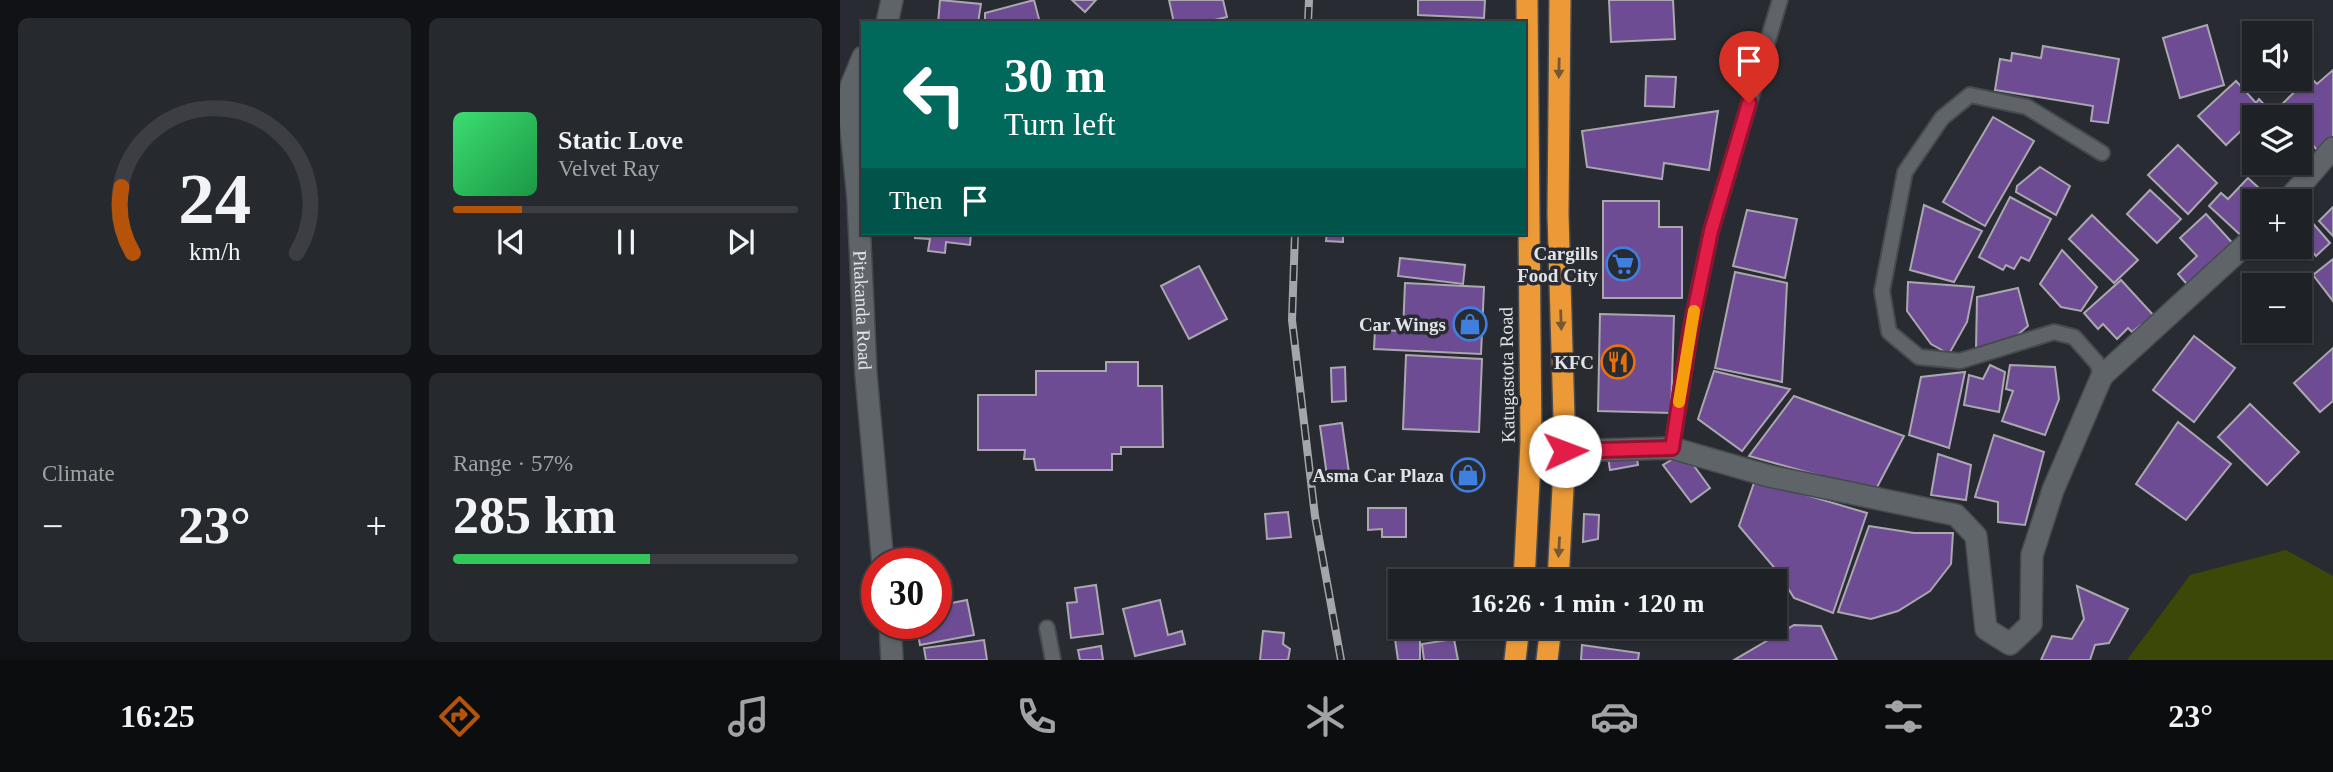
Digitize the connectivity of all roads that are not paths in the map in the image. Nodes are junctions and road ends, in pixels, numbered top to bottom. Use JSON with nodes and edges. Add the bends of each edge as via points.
{"nodes":[{"id":1,"x":1527,"y":0,"type":"edge"},
{"id":2,"x":1560,"y":0,"type":"edge"},
{"id":3,"x":1780,"y":0,"type":"edge"},
{"id":4,"x":861,"y":62,"type":"edge"},
{"id":5,"x":2333,"y":148,"type":"edge"},
{"id":6,"x":2102,"y":153,"type":"dead end"},
{"id":7,"x":2297,"y":189,"type":"edge"},
{"id":8,"x":2242,"y":248,"type":"edge"},
{"id":9,"x":2102,"y":376,"type":"junction"},
{"id":10,"x":1672,"y":448,"type":"junction"},
{"id":11,"x":1565,"y":451,"type":"junction"},
{"id":12,"x":882,"y":548,"type":"edge"},
{"id":13,"x":1525,"y":569,"type":"edge"},
{"id":14,"x":1559,"y":569,"type":"edge"},
{"id":15,"x":1047,"y":628,"type":"dead end"},
{"id":16,"x":891,"y":639,"type":"edge"},
{"id":17,"x":894,"y":639,"type":"edge"},
{"id":18,"x":1517,"y":639,"type":"edge"},
{"id":19,"x":1550,"y":639,"type":"edge"},
{"id":20,"x":892,"y":660,"type":"edge"},
{"id":21,"x":900,"y":660,"type":"edge"},
{"id":22,"x":1053,"y":660,"type":"edge"},
{"id":23,"x":1515,"y":660,"type":"edge"},
{"id":24,"x":1547,"y":660,"type":"edge"}],
"edges":[{"from":1,"to":13,"type":"highway","name":"Katugastota Road","via":[[1531,442]]},
{"from":2,"to":11,"type":"highway","one_way":true,"via":[[1558,214]]},
{"from":3,"to":10,"type":"lane","via":[[1711,231]]},
{"from":4,"to":12,"type":"street","name":"Pitakanda Road","via":[[851,86],[849,108]]},
{"from":5,"to":7,"type":"street"},
{"from":6,"to":9,"type":"lane","via":[[2028,107],[1970,95],[1942,118],[1905,172],[1882,291],[1889,332],[1919,356],[1960,361],[2054,332],[2074,337],[2097,363]]},
{"from":8,"to":9,"type":"street"},
{"from":9,"to":10,"type":"street","via":[[2053,490],[2032,555],[2031,624],[2010,644],[1986,629],[1976,536],[1956,515],[1769,477]]},
{"from":10,"to":11,"type":"street"},
{"from":11,"to":14,"type":"highway","one_way":true},
{"from":15,"to":22,"type":"lane"},
{"from":16,"to":20,"type":"street"},
{"from":17,"to":21,"type":"street"},
{"from":18,"to":23,"type":"highway"},
{"from":19,"to":24,"type":"highway"}]}
